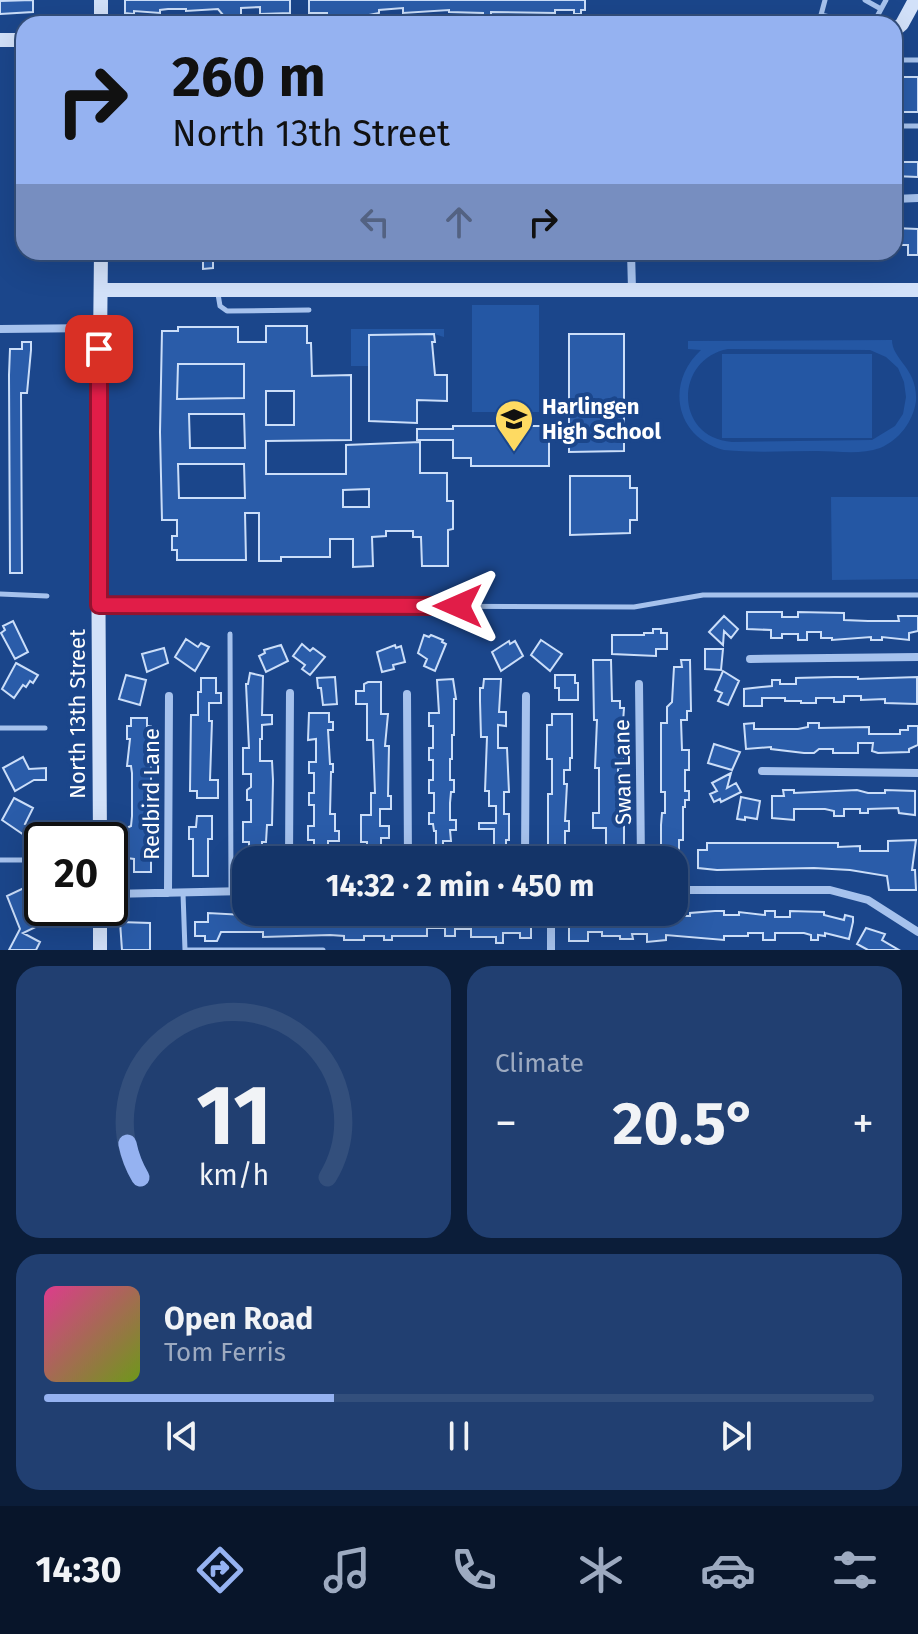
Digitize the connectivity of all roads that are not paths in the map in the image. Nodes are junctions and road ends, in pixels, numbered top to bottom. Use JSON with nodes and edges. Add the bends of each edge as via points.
{"nodes":[{"id":1,"x":865,"y":0,"type":"edge"},
{"id":2,"x":886,"y":0,"type":"edge"},
{"id":3,"x":915,"y":0,"type":"edge"},
{"id":4,"x":881,"y":9,"type":"junction"},
{"id":5,"x":877,"y":16,"type":"edge"},
{"id":6,"x":902,"y":24,"type":"edge"},
{"id":7,"x":101,"y":260,"type":"edge"},
{"id":8,"x":631,"y":260,"type":"edge"},
{"id":9,"x":218,"y":289,"type":"junction"},
{"id":10,"x":632,"y":289,"type":"junction"},
{"id":11,"x":101,"y":290,"type":"junction"},
{"id":12,"x":918,"y":290,"type":"edge"},
{"id":13,"x":309,"y":310,"type":"dead end"},
{"id":14,"x":99,"y":328,"type":"junction"},
{"id":15,"x":0,"y":329,"type":"edge"},
{"id":16,"x":0,"y":594,"type":"edge"},
{"id":17,"x":918,"y":595,"type":"edge"},
{"id":18,"x":47,"y":596,"type":"dead end"},
{"id":19,"x":99,"y":605,"type":"junction"},
{"id":20,"x":230,"y":634,"type":"dead end"},
{"id":21,"x":918,"y":657,"type":"edge"},
{"id":22,"x":750,"y":659,"type":"dead end"},
{"id":23,"x":639,"y":684,"type":"dead end"},
{"id":24,"x":290,"y":693,"type":"dead end"},
{"id":25,"x":407,"y":694,"type":"dead end"},
{"id":26,"x":169,"y":696,"type":"dead end"},
{"id":27,"x":526,"y":696,"type":"dead end"},
{"id":28,"x":0,"y":728,"type":"edge"},
{"id":29,"x":45,"y":728,"type":"dead end"},
{"id":30,"x":762,"y":771,"type":"dead end"},
{"id":31,"x":918,"y":773,"type":"edge"},
{"id":32,"x":100,"y":822,"type":"edge"},
{"id":33,"x":289,"y":846,"type":"edge"},
{"id":34,"x":408,"y":846,"type":"edge"},
{"id":35,"x":525,"y":846,"type":"edge"},
{"id":36,"x":641,"y":846,"type":"edge"},
{"id":37,"x":0,"y":860,"type":"edge"},
{"id":38,"x":24,"y":860,"type":"edge"},
{"id":39,"x":688,"y":890,"type":"edge"},
{"id":40,"x":231,"y":891,"type":"joint"},
{"id":41,"x":183,"y":892,"type":"junction"},
{"id":42,"x":168,"y":893,"type":"junction"},
{"id":43,"x":128,"y":894,"type":"edge"},
{"id":44,"x":100,"y":926,"type":"edge"},
{"id":45,"x":551,"y":926,"type":"edge"},
{"id":46,"x":918,"y":932,"type":"edge"},
{"id":47,"x":100,"y":950,"type":"edge"},
{"id":48,"x":323,"y":950,"type":"edge"},
{"id":49,"x":551,"y":950,"type":"edge"}],
"edges":[{"from":1,"to":4,"type":"lane"},
{"from":2,"to":4,"type":"lane"},
{"from":3,"to":6,"type":"street"},
{"from":4,"to":5,"type":"lane"},
{"from":7,"to":11,"type":"street","name":"North 13th Street"},
{"from":8,"to":10,"type":"street"},
{"from":9,"to":10,"type":"street"},
{"from":9,"to":11,"type":"street"},
{"from":9,"to":13,"type":"lane","via":[[220,306],[227,311]]},
{"from":10,"to":12,"type":"street"},
{"from":11,"to":14,"type":"street","name":"North 13th Street"},
{"from":14,"to":15,"type":"street"},
{"from":14,"to":19,"type":"street","name":"North 13th Street"},
{"from":16,"to":18,"type":"lane"},
{"from":17,"to":19,"type":"lane","via":[[703,595],[634,607]]},
{"from":19,"to":32,"type":"street","name":"North 13th Street"},
{"from":20,"to":40,"type":"lane"},
{"from":21,"to":22,"type":"street"},
{"from":23,"to":36,"type":"street","name":"Swan Lane"},
{"from":24,"to":33,"type":"street"},
{"from":25,"to":34,"type":"street"},
{"from":26,"to":42,"type":"street","name":"Redbird Lane"},
{"from":27,"to":35,"type":"street"},
{"from":28,"to":29,"type":"lane"},
{"from":30,"to":31,"type":"street"},
{"from":37,"to":38,"type":"lane"},
{"from":39,"to":46,"type":"street","via":[[830,890],[868,900]]},
{"from":40,"to":41,"type":"street"},
{"from":41,"to":42,"type":"street"},
{"from":41,"to":48,"type":"lane","via":[[185,950]]},
{"from":42,"to":43,"type":"street"},
{"from":44,"to":47,"type":"street"},
{"from":45,"to":49,"type":"street"}]}
